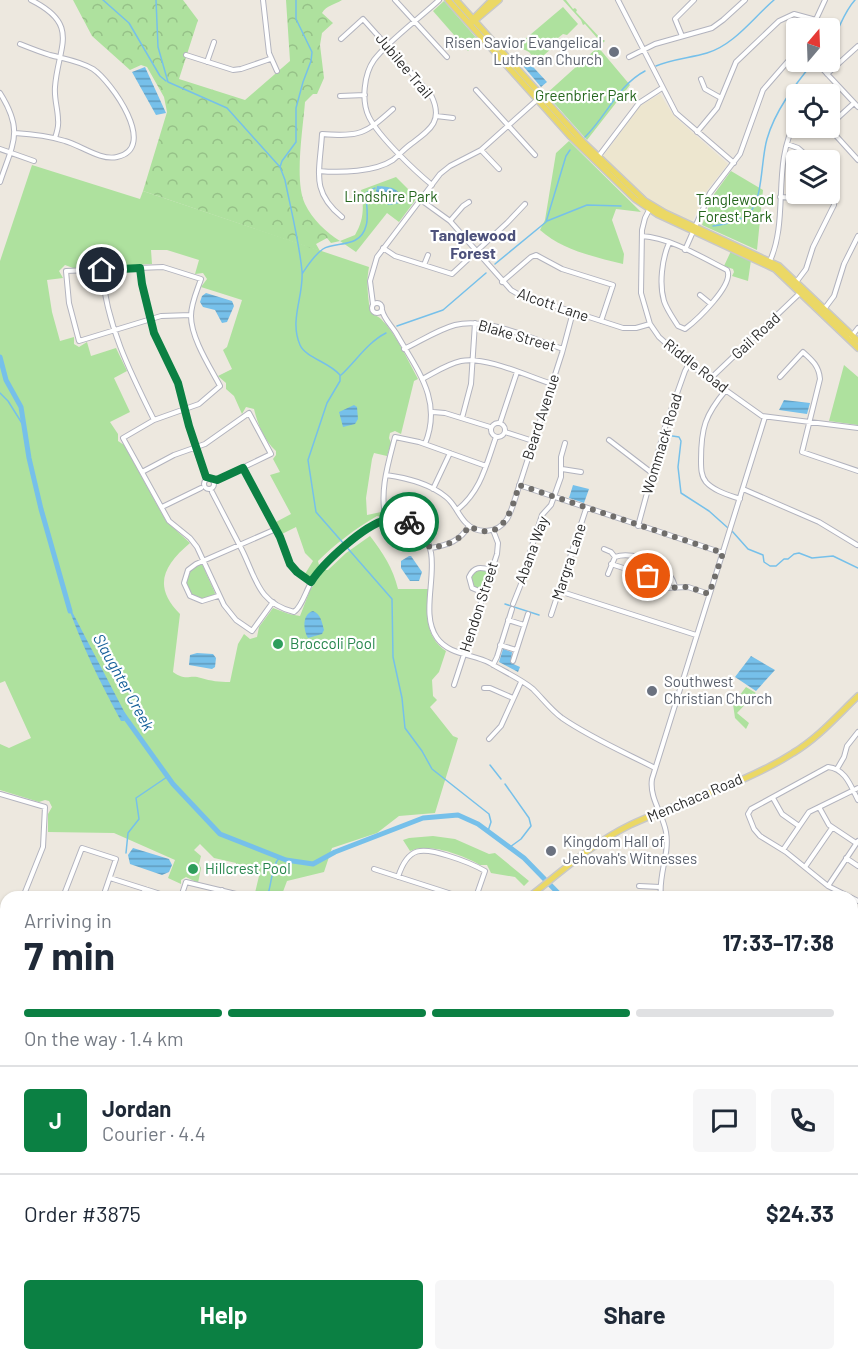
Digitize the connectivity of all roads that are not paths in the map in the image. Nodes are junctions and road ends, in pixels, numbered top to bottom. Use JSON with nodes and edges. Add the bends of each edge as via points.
{"nodes":[{"id":1,"x":31,"y":0,"type":"edge"},
{"id":2,"x":263,"y":0,"type":"edge"},
{"id":3,"x":395,"y":0,"type":"edge"},
{"id":4,"x":439,"y":0,"type":"edge"},
{"id":5,"x":448,"y":0,"type":"edge"},
{"id":6,"x":456,"y":0,"type":"edge"},
{"id":7,"x":492,"y":0,"type":"edge"},
{"id":8,"x":499,"y":0,"type":"edge"},
{"id":9,"x":618,"y":0,"type":"edge"},
{"id":10,"x":694,"y":0,"type":"edge"},
{"id":11,"x":745,"y":0,"type":"edge"},
{"id":12,"x":825,"y":0,"type":"edge"},
{"id":13,"x":809,"y":18,"type":"edge"},
{"id":14,"x":817,"y":18,"type":"edge"},
{"id":15,"x":472,"y":21,"type":"junction"},
{"id":16,"x":415,"y":22,"type":"junction"},
{"id":17,"x":682,"y":36,"type":"junction"},
{"id":18,"x":341,"y":39,"type":"dead end"},
{"id":19,"x":214,"y":42,"type":"dead end"},
{"id":20,"x":20,"y":44,"type":"dead end"},
{"id":21,"x":388,"y":46,"type":"junction"},
{"id":22,"x":858,"y":46,"type":"edge"},
{"id":23,"x":643,"y":50,"type":"junction"},
{"id":24,"x":186,"y":55,"type":"dead end"},
{"id":25,"x":447,"y":57,"type":"dead end"},
{"id":26,"x":629,"y":57,"type":"dead end"},
{"id":27,"x":61,"y":58,"type":"junction"},
{"id":28,"x":270,"y":59,"type":"junction"},
{"id":29,"x":207,"y":62,"type":"junction"},
{"id":30,"x":786,"y":64,"type":"edge"},
{"id":31,"x":278,"y":70,"type":"dead end"},
{"id":32,"x":827,"y":74,"type":"joint"},
{"id":33,"x":701,"y":79,"type":"dead end"},
{"id":34,"x":662,"y":88,"type":"junction"},
{"id":35,"x":477,"y":90,"type":"dead end"},
{"id":36,"x":0,"y":93,"type":"edge"},
{"id":37,"x":365,"y":95,"type":"junction"},
{"id":38,"x":340,"y":96,"type":"dead end"},
{"id":39,"x":540,"y":98,"type":"junction"},
{"id":40,"x":721,"y":98,"type":"junction"},
{"id":41,"x":854,"y":103,"type":"junction"},
{"id":42,"x":858,"y":107,"type":"edge"},
{"id":43,"x":393,"y":109,"type":"dead end"},
{"id":44,"x":436,"y":116,"type":"junction"},
{"id":45,"x":840,"y":116,"type":"edge"},
{"id":46,"x":453,"y":118,"type":"dead end"},
{"id":47,"x":374,"y":126,"type":"junction"},
{"id":48,"x":508,"y":126,"type":"junction"},
{"id":49,"x":697,"y":132,"type":"junction"},
{"id":50,"x":15,"y":133,"type":"junction"},
{"id":51,"x":55,"y":138,"type":"junction"},
{"id":52,"x":789,"y":138,"type":"edge"},
{"id":53,"x":839,"y":138,"type":"edge"},
{"id":54,"x":787,"y":144,"type":"junction"},
{"id":55,"x":0,"y":149,"type":"edge"},
{"id":56,"x":481,"y":150,"type":"junction"},
{"id":57,"x":800,"y":150,"type":"edge"},
{"id":58,"x":10,"y":152,"type":"junction"},
{"id":59,"x":400,"y":154,"type":"junction"},
{"id":60,"x":535,"y":155,"type":"dead end"},
{"id":61,"x":597,"y":158,"type":"junction"},
{"id":62,"x":858,"y":160,"type":"edge"},
{"id":63,"x":34,"y":161,"type":"dead end"},
{"id":64,"x":734,"y":163,"type":"junction"},
{"id":65,"x":499,"y":169,"type":"dead end"},
{"id":66,"x":320,"y":171,"type":"junction"},
{"id":67,"x":0,"y":182,"type":"edge"},
{"id":68,"x":432,"y":185,"type":"junction"},
{"id":69,"x":780,"y":197,"type":"junction"},
{"id":70,"x":786,"y":197,"type":"edge"},
{"id":71,"x":421,"y":200,"type":"junction"},
{"id":72,"x":469,"y":202,"type":"dead end"},
{"id":73,"x":525,"y":204,"type":"dead end"},
{"id":74,"x":834,"y":204,"type":"edge"},
{"id":75,"x":649,"y":210,"type":"junction"},
{"id":76,"x":342,"y":217,"type":"dead end"},
{"id":77,"x":450,"y":221,"type":"junction"},
{"id":78,"x":694,"y":229,"type":"junction"},
{"id":79,"x":642,"y":236,"type":"junction"},
{"id":80,"x":858,"y":236,"type":"edge"},
{"id":81,"x":669,"y":243,"type":"junction"},
{"id":82,"x":383,"y":248,"type":"junction"},
{"id":83,"x":685,"y":250,"type":"junction"},
{"id":84,"x":476,"y":251,"type":"junction"},
{"id":85,"x":428,"y":255,"type":"dead end"},
{"id":86,"x":770,"y":263,"type":"junction"},
{"id":87,"x":424,"y":265,"type":"junction"},
{"id":88,"x":140,"y":268,"type":"junction"},
{"id":89,"x":102,"y":270,"type":"junction"},
{"id":90,"x":797,"y":281,"type":"junction"},
{"id":91,"x":502,"y":282,"type":"junction"},
{"id":92,"x":801,"y":292,"type":"junction"},
{"id":93,"x":700,"y":295,"type":"dead end"},
{"id":94,"x":375,"y":303,"type":"junction"},
{"id":95,"x":711,"y":304,"type":"junction"},
{"id":96,"x":825,"y":308,"type":"junction"},
{"id":97,"x":380,"y":311,"type":"junction"},
{"id":98,"x":573,"y":312,"type":"junction"},
{"id":99,"x":191,"y":315,"type":"junction"},
{"id":100,"x":151,"y":319,"type":"junction"},
{"id":101,"x":601,"y":321,"type":"junction"},
{"id":102,"x":475,"y":323,"type":"junction"},
{"id":103,"x":650,"y":324,"type":"junction"},
{"id":104,"x":858,"y":328,"type":"edge"},
{"id":105,"x":114,"y":330,"type":"junction"},
{"id":106,"x":851,"y":337,"type":"junction"},
{"id":107,"x":858,"y":341,"type":"edge"},
{"id":108,"x":858,"y":348,"type":"edge"},
{"id":109,"x":404,"y":349,"type":"junction"},
{"id":110,"x":563,"y":349,"type":"junction"},
{"id":111,"x":473,"y":360,"type":"junction"},
{"id":112,"x":689,"y":364,"type":"junction"},
{"id":113,"x":517,"y":372,"type":"junction"},
{"id":114,"x":780,"y":377,"type":"dead end"},
{"id":115,"x":422,"y":379,"type":"junction"},
{"id":116,"x":710,"y":379,"type":"junction"},
{"id":117,"x":552,"y":384,"type":"junction"},
{"id":118,"x":726,"y":390,"type":"junction"},
{"id":119,"x":185,"y":409,"type":"junction"},
{"id":120,"x":433,"y":412,"type":"junction"},
{"id":121,"x":765,"y":417,"type":"junction"},
{"id":122,"x":462,"y":418,"type":"junction"},
{"id":123,"x":154,"y":420,"type":"junction"},
{"id":124,"x":810,"y":421,"type":"junction"},
{"id":125,"x":500,"y":423,"type":"junction"},
{"id":126,"x":490,"y":427,"type":"junction"},
{"id":127,"x":858,"y":428,"type":"edge"},
{"id":128,"x":505,"y":432,"type":"junction"},
{"id":129,"x":496,"y":437,"type":"junction"},
{"id":130,"x":609,"y":440,"type":"dead end"},
{"id":131,"x":533,"y":441,"type":"junction"},
{"id":132,"x":565,"y":443,"type":"dead end"},
{"id":133,"x":425,"y":444,"type":"junction"},
{"id":134,"x":195,"y":447,"type":"junction"},
{"id":135,"x":450,"y":453,"type":"junction"},
{"id":136,"x":486,"y":466,"type":"junction"},
{"id":137,"x":243,"y":468,"type":"junction"},
{"id":138,"x":562,"y":469,"type":"junction"},
{"id":139,"x":858,"y":471,"type":"edge"},
{"id":140,"x":142,"y":472,"type":"junction"},
{"id":141,"x":581,"y":472,"type":"dead end"},
{"id":142,"x":651,"y":473,"type":"junction"},
{"id":143,"x":386,"y":475,"type":"junction"},
{"id":144,"x":209,"y":484,"type":"junction"},
{"id":145,"x":519,"y":485,"type":"junction"},
{"id":146,"x":433,"y":489,"type":"junction"},
{"id":147,"x":743,"y":489,"type":"junction"},
{"id":148,"x":554,"y":497,"type":"junction"},
{"id":149,"x":740,"y":499,"type":"junction"},
{"id":150,"x":162,"y":507,"type":"junction"},
{"id":151,"x":586,"y":509,"type":"junction"},
{"id":152,"x":457,"y":510,"type":"junction"},
{"id":153,"x":386,"y":520,"type":"junction"},
{"id":154,"x":469,"y":526,"type":"junction"},
{"id":155,"x":638,"y":526,"type":"junction"},
{"id":156,"x":276,"y":529,"type":"junction"},
{"id":157,"x":493,"y":530,"type":"junction"},
{"id":158,"x":239,"y":545,"type":"junction"},
{"id":159,"x":857,"y":545,"type":"edge"},
{"id":160,"x":430,"y":548,"type":"junction"},
{"id":161,"x":604,"y":549,"type":"dead end"},
{"id":162,"x":723,"y":553,"type":"junction"},
{"id":163,"x":615,"y":557,"type":"junction"},
{"id":164,"x":203,"y":561,"type":"junction"},
{"id":165,"x":611,"y":564,"type":"junction"},
{"id":166,"x":491,"y":570,"type":"junction"},
{"id":167,"x":608,"y":574,"type":"dead end"},
{"id":168,"x":311,"y":582,"type":"junction"},
{"id":169,"x":675,"y":588,"type":"junction"},
{"id":170,"x":560,"y":591,"type":"junction"},
{"id":171,"x":484,"y":593,"type":"junction"},
{"id":172,"x":709,"y":594,"type":"junction"},
{"id":173,"x":218,"y":596,"type":"junction"},
{"id":174,"x":521,"y":601,"type":"dead end"},
{"id":175,"x":273,"y":602,"type":"junction"},
{"id":176,"x":513,"y":604,"type":"junction"},
{"id":177,"x":528,"y":614,"type":"dead end"},
{"id":178,"x":551,"y":615,"type":"dead end"},
{"id":179,"x":508,"y":620,"type":"junction"},
{"id":180,"x":524,"y":626,"type":"junction"},
{"id":181,"x":696,"y":635,"type":"junction"},
{"id":182,"x":500,"y":645,"type":"junction"},
{"id":183,"x":516,"y":650,"type":"junction"},
{"id":184,"x":464,"y":654,"type":"junction"},
{"id":185,"x":513,"y":661,"type":"dead end"},
{"id":186,"x":491,"y":664,"type":"junction"},
{"id":187,"x":521,"y":682,"type":"junction"},
{"id":188,"x":454,"y":685,"type":"dead end"},
{"id":189,"x":484,"y":688,"type":"dead end"},
{"id":190,"x":513,"y":698,"type":"junction"},
{"id":191,"x":857,"y":698,"type":"edge"},
{"id":192,"x":858,"y":732,"type":"edge"},
{"id":193,"x":489,"y":740,"type":"dead end"},
{"id":194,"x":655,"y":768,"type":"junction"},
{"id":195,"x":837,"y":769,"type":"junction"},
{"id":196,"x":856,"y":789,"type":"edge"},
{"id":197,"x":0,"y":794,"type":"edge"},
{"id":198,"x":773,"y":798,"type":"junction"},
{"id":199,"x":858,"y":800,"type":"edge"},
{"id":200,"x":819,"y":807,"type":"junction"},
{"id":201,"x":660,"y":813,"type":"junction"},
{"id":202,"x":799,"y":826,"type":"junction"},
{"id":203,"x":832,"y":828,"type":"junction"},
{"id":204,"x":857,"y":842,"type":"edge"},
{"id":205,"x":783,"y":850,"type":"junction"},
{"id":206,"x":846,"y":858,"type":"junction"},
{"id":207,"x":858,"y":866,"type":"edge"},
{"id":208,"x":805,"y":867,"type":"junction"},
{"id":209,"x":374,"y":869,"type":"dead end"},
{"id":210,"x":398,"y":877,"type":"junction"},
{"id":211,"x":110,"y":878,"type":"junction"},
{"id":212,"x":639,"y":886,"type":"dead end"},
{"id":213,"x":828,"y":886,"type":"junction"},
{"id":214,"x":660,"y":887,"type":"junction"},
{"id":215,"x":145,"y":889,"type":"joint"},
{"id":216,"x":222,"y":890,"type":"joint"},
{"id":217,"x":25,"y":891,"type":"edge"},
{"id":218,"x":65,"y":891,"type":"edge"},
{"id":219,"x":105,"y":891,"type":"edge"},
{"id":220,"x":151,"y":891,"type":"edge"},
{"id":221,"x":183,"y":891,"type":"edge"},
{"id":222,"x":226,"y":891,"type":"edge"},
{"id":223,"x":442,"y":891,"type":"edge"},
{"id":224,"x":478,"y":891,"type":"edge"},
{"id":225,"x":536,"y":891,"type":"edge"},
{"id":226,"x":660,"y":891,"type":"edge"},
{"id":227,"x":838,"y":891,"type":"edge"}],
"edges":[{"from":1,"to":27,"type":"street","via":[[51,13],[60,25],[64,42]]},
{"from":2,"to":28,"type":"street"},
{"from":3,"to":16,"type":"street"},
{"from":4,"to":16,"type":"street"},
{"from":5,"to":15,"type":"main road"},
{"from":6,"to":15,"type":"main road"},
{"from":7,"to":15,"type":"main road"},
{"from":8,"to":15,"type":"main road"},
{"from":9,"to":23,"type":"street"},
{"from":10,"to":17,"type":"street","via":[[675,19]]},
{"from":11,"to":17,"type":"street","via":[[716,26]]},
{"from":12,"to":14,"type":"street"},
{"from":13,"to":40,"type":"street","via":[[794,14],[779,21],[736,62]]},
{"from":15,"to":39,"type":"main road"},
{"from":16,"to":21,"type":"street"},
{"from":16,"to":25,"type":"street"},
{"from":17,"to":23,"type":"street"},
{"from":18,"to":21,"type":"street","name":"Jubilee Trail","via":[[363,19]]},
{"from":19,"to":29,"type":"street"},
{"from":20,"to":27,"type":"street"},
{"from":21,"to":37,"type":"street","via":[[370,67]]},
{"from":21,"to":44,"type":"street","name":"Jubilee Trail","via":[[431,95]]},
{"from":22,"to":32,"type":"street"},
{"from":23,"to":26,"type":"street"},
{"from":23,"to":34,"type":"street"},
{"from":24,"to":29,"type":"street"},
{"from":27,"to":51,"type":"street","via":[[55,90]]},
{"from":27,"to":51,"type":"street","via":[[86,65],[100,74],[122,105],[135,138],[127,153],[110,158]]},
{"from":28,"to":29,"type":"street","via":[[237,69]]},
{"from":28,"to":31,"type":"street"},
{"from":30,"to":64,"type":"street","via":[[763,90]]},
{"from":32,"to":41,"type":"street"},
{"from":33,"to":40,"type":"street","via":[[708,92]]},
{"from":34,"to":49,"type":"street","via":[[676,113]]},
{"from":34,"to":61,"type":"street","via":[[639,103]]},
{"from":35,"to":48,"type":"street"},
{"from":36,"to":50,"type":"street"},
{"from":37,"to":38,"type":"street"},
{"from":37,"to":47,"type":"street"},
{"from":39,"to":48,"type":"street"},
{"from":39,"to":61,"type":"main road"},
{"from":40,"to":49,"type":"street"},
{"from":41,"to":42,"type":"street"},
{"from":41,"to":45,"type":"street"},
{"from":43,"to":47,"type":"street"},
{"from":44,"to":46,"type":"street"},
{"from":44,"to":59,"type":"street","name":"Jubilee Trail","via":[[428,133]]},
{"from":47,"to":59,"type":"street"},
{"from":47,"to":66,"type":"street","via":[[352,135],[322,134]]},
{"from":48,"to":56,"type":"street"},
{"from":48,"to":60,"type":"street"},
{"from":49,"to":64,"type":"street"},
{"from":50,"to":51,"type":"street"},
{"from":50,"to":58,"type":"street"},
{"from":52,"to":54,"type":"street"},
{"from":53,"to":62,"type":"street"},
{"from":54,"to":57,"type":"street"},
{"from":54,"to":69,"type":"street"},
{"from":55,"to":58,"type":"street"},
{"from":56,"to":65,"type":"street"},
{"from":56,"to":68,"type":"street","via":[[446,169]]},
{"from":58,"to":63,"type":"street"},
{"from":58,"to":67,"type":"street"},
{"from":59,"to":66,"type":"street","name":"Jubilee Trail","via":[[353,172]]},
{"from":59,"to":68,"type":"street"},
{"from":61,"to":75,"type":"main road"},
{"from":61,"to":78,"type":"main road","via":[[645,201]]},
{"from":64,"to":78,"type":"street","via":[[713,189]]},
{"from":66,"to":76,"type":"street","via":[[323,197]]},
{"from":68,"to":71,"type":"street"},
{"from":69,"to":70,"type":"street"},
{"from":69,"to":86,"type":"street","via":[[777,244]]},
{"from":71,"to":77,"type":"street","name":"Alcott Lane"},
{"from":71,"to":82,"type":"street"},
{"from":72,"to":77,"type":"street"},
{"from":73,"to":84,"type":"street"},
{"from":74,"to":90,"type":"street"},
{"from":75,"to":78,"type":"main road"},
{"from":75,"to":79,"type":"street","name":"Riddle Road"},
{"from":77,"to":84,"type":"street","name":"Alcott Lane"},
{"from":78,"to":83,"type":"street"},
{"from":78,"to":86,"type":"main road"},
{"from":79,"to":81,"type":"street"},
{"from":79,"to":103,"type":"street","name":"Riddle Road","via":[[641,293]]},
{"from":80,"to":96,"type":"street","via":[[834,297]]},
{"from":81,"to":83,"type":"street"},
{"from":81,"to":95,"type":"street","via":[[664,255],[662,293],[678,326],[687,328]]},
{"from":82,"to":87,"type":"street"},
{"from":82,"to":94,"type":"street","via":[[370,277]]},
{"from":83,"to":95,"type":"street","via":[[729,272],[728,283]]},
{"from":84,"to":87,"type":"street","via":[[452,274]]},
{"from":84,"to":91,"type":"street","name":"Alcott Lane"},
{"from":85,"to":87,"type":"street"},
{"from":86,"to":90,"type":"main road"},
{"from":86,"to":92,"type":"main road"},
{"from":88,"to":89,"type":"street"},
{"from":88,"to":99,"type":"street","via":[[166,268],[201,279]]},
{"from":88,"to":100,"type":"street"},
{"from":89,"to":105,"type":"street"},
{"from":89,"to":105,"type":"street","via":[[66,272],[69,303],[79,341]]},
{"from":90,"to":96,"type":"main road"},
{"from":91,"to":98,"type":"street","name":"Alcott Lane","via":[[518,294]]},
{"from":91,"to":101,"type":"street","via":[[536,255],[562,269],[613,285]]},
{"from":92,"to":106,"type":"main road"},
{"from":92,"to":116,"type":"street","name":"Gail Road"},
{"from":93,"to":95,"type":"street"},
{"from":94,"to":97,"type":"street","via":[[381,305]]},
{"from":94,"to":97,"type":"street","via":[[373,311]]},
{"from":96,"to":106,"type":"main road"},
{"from":97,"to":109,"type":"street"},
{"from":98,"to":101,"type":"street","name":"Alcott Lane"},
{"from":98,"to":110,"type":"street","name":"Beard Avenue"},
{"from":99,"to":100,"type":"street"},
{"from":99,"to":119,"type":"street","via":[[195,335],[220,386],[199,405]]},
{"from":100,"to":105,"type":"street"},
{"from":100,"to":119,"type":"street"},
{"from":101,"to":103,"type":"street","name":"Alcott Lane","via":[[627,329]]},
{"from":102,"to":109,"type":"street","name":"Blake Street","via":[[449,327]]},
{"from":102,"to":110,"type":"street","name":"Blake Street"},
{"from":102,"to":111,"type":"street"},
{"from":103,"to":112,"type":"street","name":"Riddle Road","via":[[668,347]]},
{"from":104,"to":106,"type":"street"},
{"from":105,"to":123,"type":"street"},
{"from":106,"to":107,"type":"main road"},
{"from":106,"to":108,"type":"main road"},
{"from":109,"to":115,"type":"street"},
{"from":110,"to":117,"type":"street","name":"Beard Avenue"},
{"from":111,"to":113,"type":"street"},
{"from":111,"to":115,"type":"street","via":[[452,364]]},
{"from":111,"to":122,"type":"street"},
{"from":112,"to":116,"type":"street","name":"Riddle Road"},
{"from":112,"to":142,"type":"street","name":"Wommack Road"},
{"from":113,"to":117,"type":"street"},
{"from":113,"to":125,"type":"street"},
{"from":114,"to":124,"type":"street","via":[[803,352],[817,366],[820,379]]},
{"from":115,"to":120,"type":"street"},
{"from":116,"to":118,"type":"street","name":"Riddle Road"},
{"from":117,"to":131,"type":"street","name":"Beard Avenue"},
{"from":118,"to":121,"type":"street","name":"Riddle Road"},
{"from":118,"to":149,"type":"street","via":[[702,431],[701,469],[709,486]]},
{"from":119,"to":123,"type":"street"},
{"from":119,"to":134,"type":"street"},
{"from":120,"to":122,"type":"street"},
{"from":120,"to":133,"type":"street"},
{"from":121,"to":124,"type":"street","name":"Riddle Road"},
{"from":121,"to":147,"type":"street"},
{"from":122,"to":126,"type":"street"},
{"from":123,"to":140,"type":"street","via":[[123,438]]},
{"from":124,"to":127,"type":"street","name":"Riddle Road"},
{"from":124,"to":139,"type":"street","via":[[802,448],[804,454]]},
{"from":125,"to":126,"type":"street"},
{"from":125,"to":128,"type":"street"},
{"from":126,"to":129,"type":"street"},
{"from":128,"to":129,"type":"street"},
{"from":128,"to":131,"type":"street"},
{"from":129,"to":136,"type":"street"},
{"from":130,"to":142,"type":"street"},
{"from":131,"to":145,"type":"street","name":"Beard Avenue"},
{"from":132,"to":138,"type":"street","name":"Abana Way"},
{"from":133,"to":135,"type":"street"},
{"from":133,"to":143,"type":"street","via":[[395,437]]},
{"from":134,"to":137,"type":"street","via":[[249,413],[271,454]]},
{"from":134,"to":140,"type":"street"},
{"from":134,"to":144,"type":"street"},
{"from":135,"to":136,"type":"street"},
{"from":135,"to":146,"type":"street"},
{"from":136,"to":152,"type":"street","via":[[477,489]]},
{"from":137,"to":144,"type":"street"},
{"from":137,"to":156,"type":"street"},
{"from":138,"to":141,"type":"street"},
{"from":138,"to":148,"type":"street","name":"Abana Way"},
{"from":140,"to":150,"type":"street"},
{"from":142,"to":155,"type":"street","name":"Wommack Road"},
{"from":143,"to":146,"type":"street","via":[[408,478]]},
{"from":143,"to":153,"type":"street","via":[[382,501]]},
{"from":144,"to":150,"type":"street"},
{"from":144,"to":158,"type":"street"},
{"from":145,"to":148,"type":"street"},
{"from":145,"to":157,"type":"street","name":"Beard Avenue","via":[[507,518]]},
{"from":146,"to":152,"type":"street","via":[[447,497]]},
{"from":147,"to":149,"type":"street"},
{"from":147,"to":159,"type":"street","via":[[819,522]]},
{"from":148,"to":151,"type":"street"},
{"from":148,"to":176,"type":"street","name":"Abana Way","via":[[542,515]]},
{"from":149,"to":162,"type":"street"},
{"from":150,"to":164,"type":"street","via":[[172,524],[195,544]]},
{"from":151,"to":155,"type":"street"},
{"from":151,"to":170,"type":"street","name":"Margra Lane"},
{"from":152,"to":154,"type":"street"},
{"from":153,"to":160,"type":"street","via":[[412,524]]},
{"from":153,"to":168,"type":"street","via":[[342,548]]},
{"from":154,"to":157,"type":"street"},
{"from":154,"to":160,"type":"street","via":[[455,542]]},
{"from":155,"to":162,"type":"street"},
{"from":156,"to":158,"type":"street"},
{"from":156,"to":168,"type":"street","via":[[290,564]]},
{"from":157,"to":166,"type":"street","name":"Hendon Street","via":[[498,546]]},
{"from":158,"to":164,"type":"street"},
{"from":158,"to":175,"type":"street","via":[[256,585]]},
{"from":160,"to":184,"type":"street","via":[[433,630],[446,646]]},
{"from":161,"to":163,"type":"street"},
{"from":162,"to":172,"type":"street"},
{"from":163,"to":165,"type":"street"},
{"from":163,"to":169,"type":"street","via":[[627,554],[650,561],[671,575]]},
{"from":164,"to":173,"type":"street"},
{"from":164,"to":173,"type":"street","via":[[186,573],[185,589],[200,601]]},
{"from":165,"to":167,"type":"street"},
{"from":165,"to":169,"type":"street","via":[[648,576],[665,588]]},
{"from":166,"to":171,"type":"street","name":"Hendon Street"},
{"from":166,"to":171,"type":"street","via":[[478,568],[470,575],[470,585]]},
{"from":168,"to":175,"type":"street","via":[[296,611]]},
{"from":169,"to":172,"type":"street","via":[[688,587]]},
{"from":170,"to":178,"type":"street","name":"Margra Lane"},
{"from":170,"to":181,"type":"street"},
{"from":171,"to":184,"type":"street","name":"Hendon Street"},
{"from":172,"to":181,"type":"street"},
{"from":173,"to":175,"type":"street","via":[[252,632]]},
{"from":174,"to":176,"type":"street"},
{"from":176,"to":179,"type":"street","name":"Abana Way"},
{"from":177,"to":180,"type":"street"},
{"from":179,"to":180,"type":"street"},
{"from":179,"to":182,"type":"street","name":"Abana Way"},
{"from":180,"to":183,"type":"street"},
{"from":181,"to":194,"type":"street"},
{"from":182,"to":183,"type":"street"},
{"from":182,"to":186,"type":"street","name":"Abana Way"},
{"from":183,"to":185,"type":"street"},
{"from":184,"to":186,"type":"street"},
{"from":184,"to":188,"type":"street","name":"Hendon Street"},
{"from":186,"to":187,"type":"street"},
{"from":187,"to":190,"type":"street"},
{"from":187,"to":194,"type":"street","via":[[562,718]]},
{"from":189,"to":190,"type":"street"},
{"from":190,"to":193,"type":"street","via":[[501,726]]},
{"from":191,"to":201,"type":"main road","name":"Menchaca Road","via":[[820,734],[788,757]]},
{"from":192,"to":195,"type":"street"},
{"from":194,"to":201,"type":"street","via":[[651,788]]},
{"from":195,"to":196,"type":"street"},
{"from":195,"to":198,"type":"street","via":[[825,768]]},
{"from":196,"to":199,"type":"street"},
{"from":196,"to":200,"type":"street"},
{"from":197,"to":217,"type":"street","via":[[45,807],[43,847]]},
{"from":198,"to":202,"type":"street","via":[[782,814]]},
{"from":198,"to":205,"type":"street","via":[[748,814],[758,834]]},
{"from":200,"to":202,"type":"street","via":[[807,813]]},
{"from":200,"to":203,"type":"street"},
{"from":201,"to":214,"type":"street","via":[[667,846]]},
{"from":201,"to":225,"type":"main road","name":"Menchaca Road","via":[[616,833]]},
{"from":202,"to":205,"type":"street"},
{"from":203,"to":204,"type":"street"},
{"from":203,"to":208,"type":"street"},
{"from":204,"to":206,"type":"street"},
{"from":205,"to":208,"type":"street"},
{"from":206,"to":207,"type":"street"},
{"from":206,"to":213,"type":"street"},
{"from":208,"to":213,"type":"street"},
{"from":209,"to":210,"type":"street"},
{"from":210,"to":223,"type":"street"},
{"from":210,"to":224,"type":"street","via":[[404,861],[424,850],[484,871]]},
{"from":211,"to":215,"type":"street"},
{"from":211,"to":218,"type":"street","via":[[116,859],[82,848]]},
{"from":211,"to":219,"type":"street"},
{"from":212,"to":214,"type":"street"},
{"from":213,"to":227,"type":"street"},
{"from":214,"to":226,"type":"street"},
{"from":215,"to":220,"type":"street"},
{"from":216,"to":221,"type":"street","via":[[186,882]]},
{"from":216,"to":222,"type":"street"}]}
